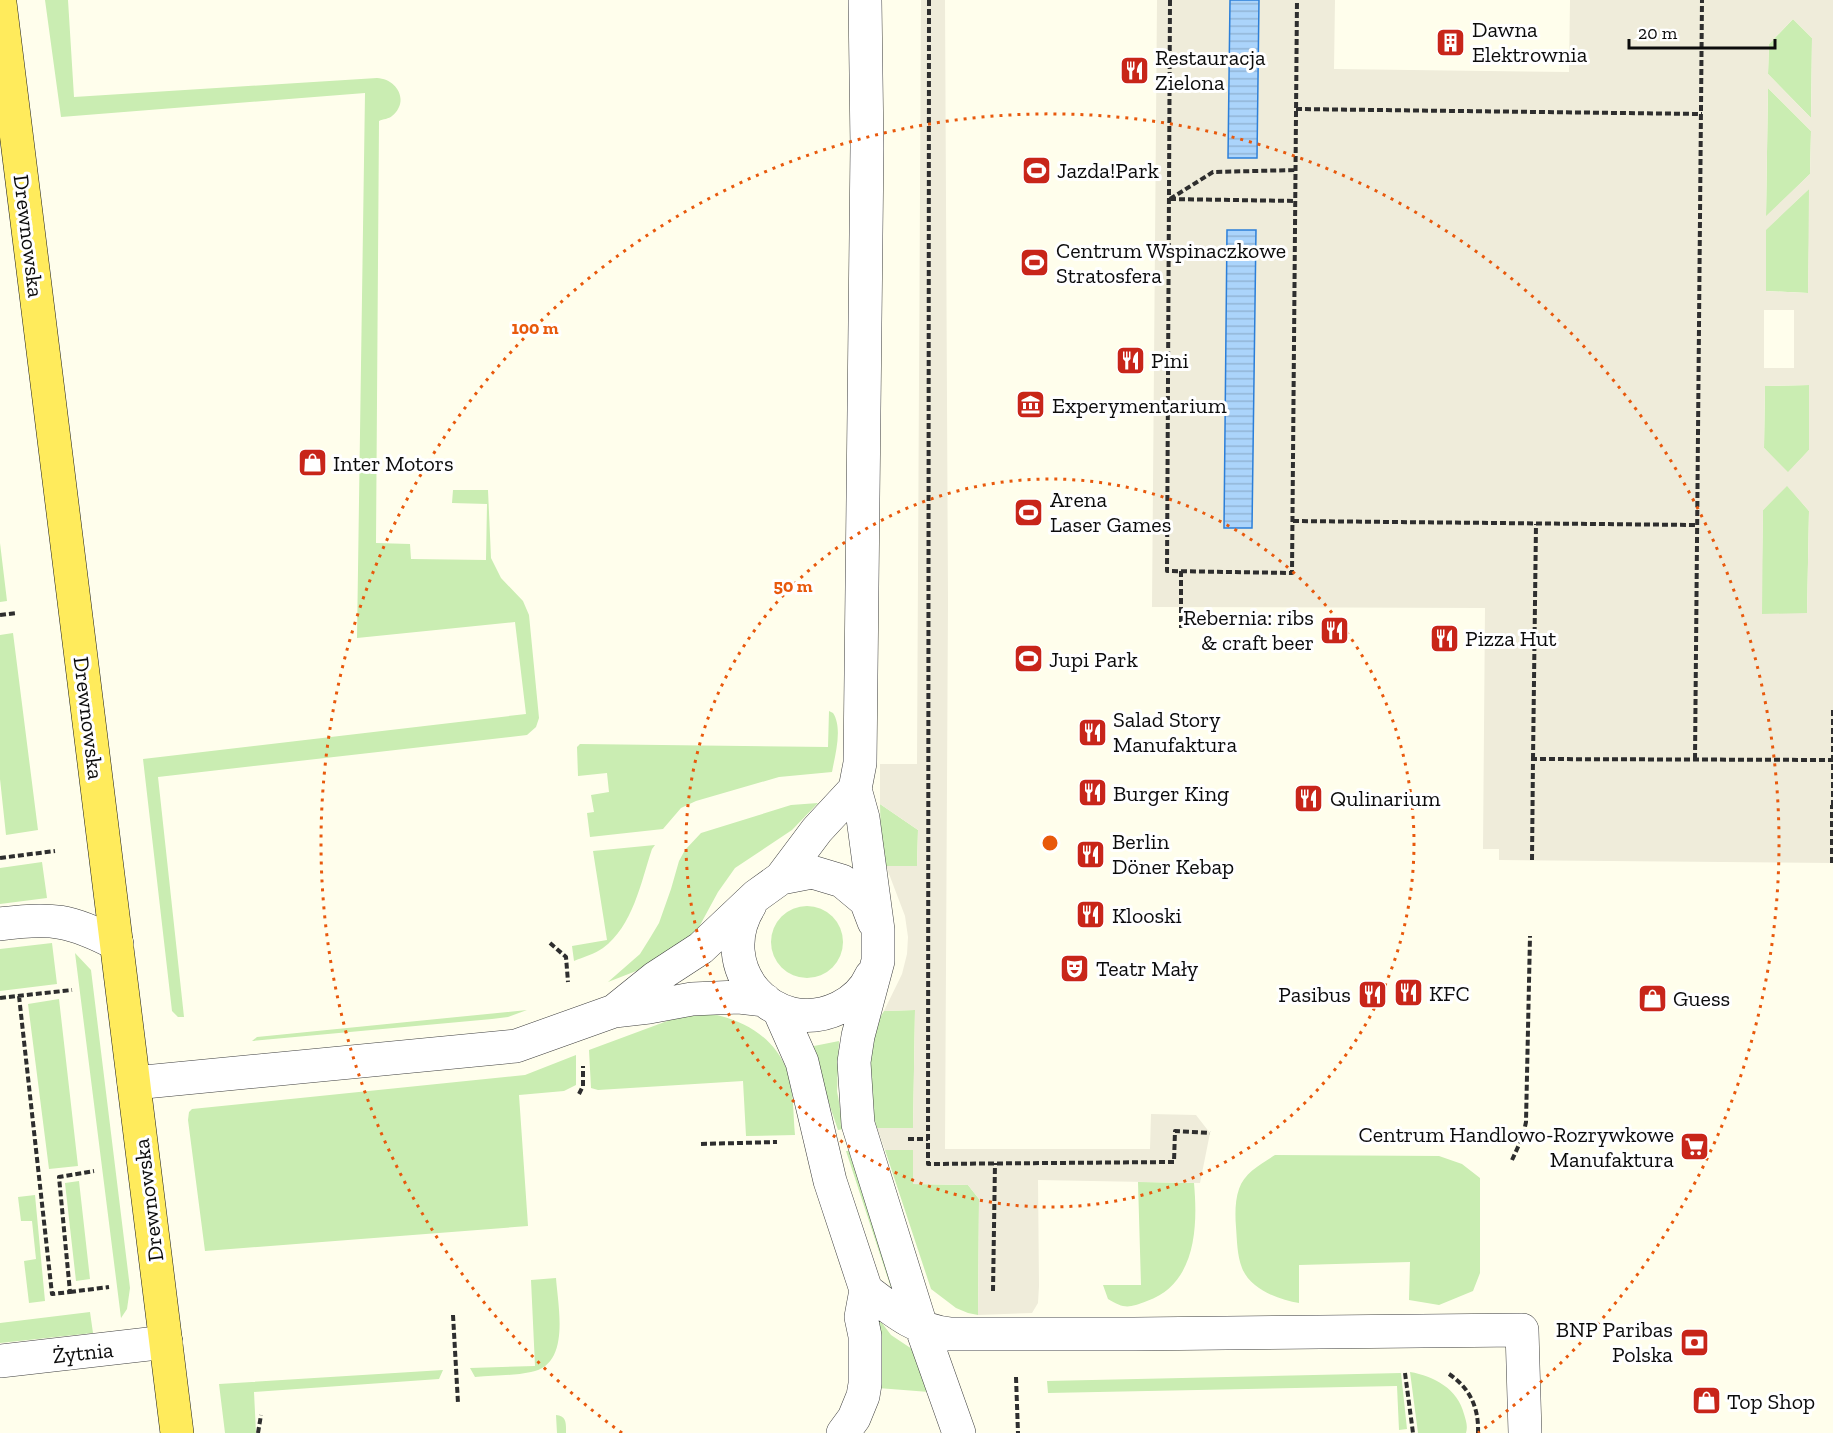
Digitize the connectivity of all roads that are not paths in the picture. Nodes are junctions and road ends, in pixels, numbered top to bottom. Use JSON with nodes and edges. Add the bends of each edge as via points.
{"nodes":[{"id":1,"x":865,"y":0,"type":"edge"},
{"id":2,"x":0,"y":3,"type":"edge"},
{"id":3,"x":855,"y":789,"type":"junction"},
{"id":4,"x":768,"y":887,"type":"junction"},
{"id":5,"x":0,"y":924,"type":"edge"},
{"id":6,"x":117,"y":944,"type":"junction"},
{"id":7,"x":878,"y":945,"type":"junction"},
{"id":8,"x":772,"y":1005,"type":"junction"},
{"id":9,"x":614,"y":1011,"type":"junction"},
{"id":10,"x":134,"y":1083,"type":"junction"},
{"id":11,"x":866,"y":1290,"type":"junction"},
{"id":12,"x":921,"y":1326,"type":"junction"},
{"id":13,"x":166,"y":1342,"type":"junction"},
{"id":14,"x":0,"y":1361,"type":"edge"},
{"id":15,"x":177,"y":1433,"type":"edge"},
{"id":16,"x":843,"y":1433,"type":"edge"},
{"id":17,"x":959,"y":1433,"type":"edge"},
{"id":18,"x":1525,"y":1433,"type":"edge"}],
"edges":[{"from":1,"to":3,"type":"street","via":[[864,473],[860,763]]},
{"from":2,"to":6,"type":"main road","name":"Drewnowska"},
{"from":3,"to":4,"type":"street"},
{"from":3,"to":7,"type":"street","via":[[863,818]]},
{"from":4,"to":7,"type":"street","via":[[812,872],[842,881],[866,901]]},
{"from":4,"to":8,"type":"street","via":[[741,919],[736,945],[742,972],[757,994]]},
{"from":4,"to":9,"type":"street","via":[[701,948]]},
{"from":5,"to":6,"type":"street","via":[[63,921]]},
{"from":6,"to":10,"type":"main road","name":"Drewnowska"},
{"from":7,"to":8,"type":"street","via":[[867,984],[850,1002],[827,1013],[803,1016]]},
{"from":7,"to":12,"type":"street","via":[[854,1062],[858,1124]]},
{"from":8,"to":9,"type":"street","via":[[739,997],[692,999]]},
{"from":8,"to":11,"type":"street","via":[[802,1062],[830,1181]]},
{"from":9,"to":10,"type":"street","via":[[516,1046]]},
{"from":10,"to":13,"type":"main road","name":"Drewnowska"},
{"from":11,"to":12,"type":"street"},
{"from":11,"to":16,"type":"street","via":[[861,1317],[865,1336],[864,1390],[854,1418]]},
{"from":12,"to":17,"type":"street"},
{"from":12,"to":18,"type":"street","via":[[934,1332],[993,1335],[1522,1330]]},
{"from":13,"to":14,"type":"street","name":"Żytnia"},
{"from":13,"to":15,"type":"main road","name":"Drewnowska"}]}
